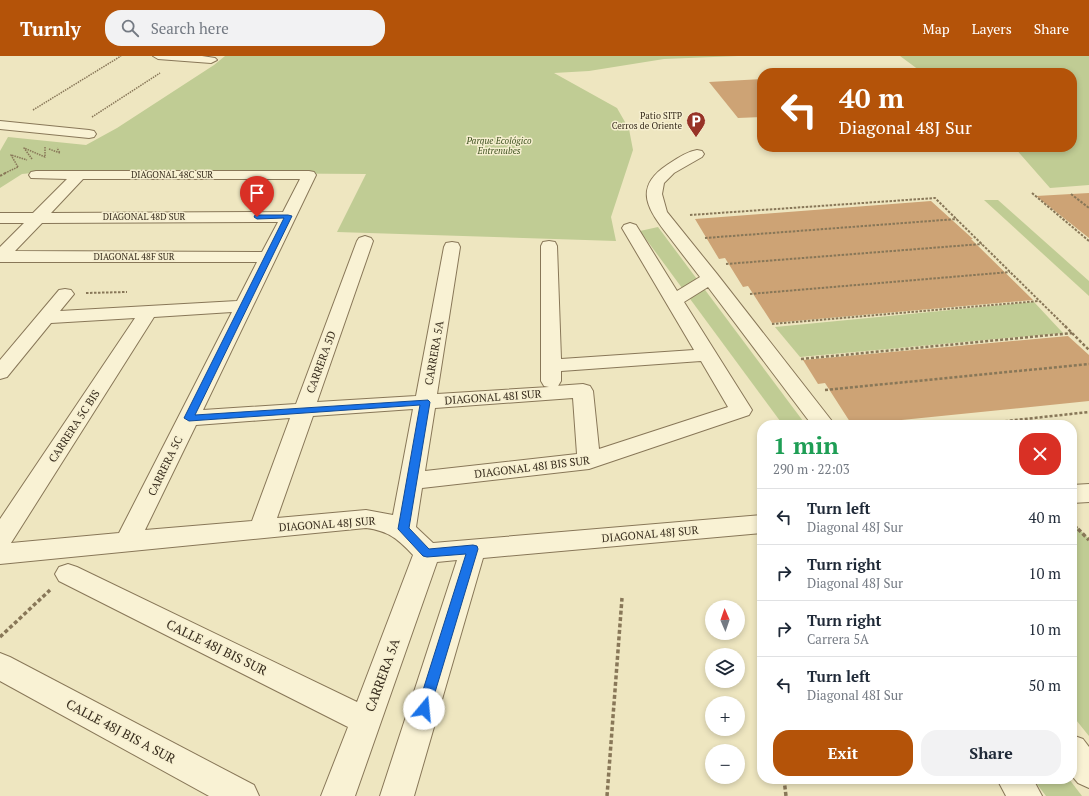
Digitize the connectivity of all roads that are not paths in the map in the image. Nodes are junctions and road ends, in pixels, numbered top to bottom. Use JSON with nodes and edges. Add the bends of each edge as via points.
{"nodes":[{"id":1,"x":158,"y":56,"type":"edge"},
{"id":2,"x":211,"y":60,"type":"dead end"},
{"id":3,"x":4,"y":126,"type":"edge"},
{"id":4,"x":89,"y":134,"type":"dead end"},
{"id":5,"x":696,"y":154,"type":"dead end"},
{"id":6,"x":36,"y":175,"type":"road end"},
{"id":7,"x":79,"y":175,"type":"junction"},
{"id":8,"x":309,"y":175,"type":"joint"},
{"id":9,"x":288,"y":216,"type":"junction"},
{"id":10,"x":0,"y":218,"type":"edge"},
{"id":11,"x":38,"y":218,"type":"junction"},
{"id":12,"x":630,"y":228,"type":"dead end"},
{"id":13,"x":365,"y":241,"type":"dead end"},
{"id":14,"x":548,"y":246,"type":"dead end"},
{"id":15,"x":452,"y":247,"type":"dead end"},
{"id":16,"x":0,"y":256,"type":"edge"},
{"id":17,"x":268,"y":257,"type":"junction"},
{"id":18,"x":717,"y":272,"type":"junction"},
{"id":19,"x":65,"y":294,"type":"dead end"},
{"id":20,"x":674,"y":300,"type":"junction"},
{"id":21,"x":244,"y":306,"type":"junction"},
{"id":22,"x":148,"y":312,"type":"junction"},
{"id":23,"x":45,"y":318,"type":"junction"},
{"id":24,"x":707,"y":355,"type":"junction"},
{"id":25,"x":551,"y":366,"type":"junction"},
{"id":26,"x":0,"y":373,"type":"edge"},
{"id":27,"x":551,"y":393,"type":"junction"},
{"id":28,"x":425,"y":402,"type":"junction"},
{"id":29,"x":304,"y":410,"type":"junction"},
{"id":30,"x":189,"y":418,"type":"junction"},
{"id":31,"x":821,"y":420,"type":"edge"},
{"id":32,"x":589,"y":461,"type":"junction"},
{"id":33,"x":411,"y":481,"type":"junction"},
{"id":34,"x":1089,"y":492,"type":"edge"},
{"id":35,"x":1077,"y":493,"type":"edge"},
{"id":36,"x":757,"y":524,"type":"edge"},
{"id":37,"x":261,"y":529,"type":"junction"},
{"id":38,"x":403,"y":529,"type":"junction"},
{"id":39,"x":0,"y":539,"type":"edge"},
{"id":40,"x":127,"y":542,"type":"junction"},
{"id":41,"x":473,"y":549,"type":"junction"},
{"id":42,"x":427,"y":553,"type":"junction"},
{"id":43,"x":0,"y":554,"type":"edge"},
{"id":44,"x":68,"y":574,"type":"road end"},
{"id":45,"x":0,"y":666,"type":"edge"},
{"id":46,"x":366,"y":721,"type":"junction"},
{"id":47,"x":1077,"y":756,"type":"edge"},
{"id":48,"x":1089,"y":772,"type":"edge"},
{"id":49,"x":1017,"y":784,"type":"edge"},
{"id":50,"x":242,"y":796,"type":"edge"},
{"id":51,"x":338,"y":796,"type":"edge"},
{"id":52,"x":396,"y":796,"type":"edge"},
{"id":53,"x":1025,"y":796,"type":"edge"}],
"edges":[{"from":1,"to":2,"type":"street"},
{"from":3,"to":4,"type":"street"},
{"from":5,"to":18,"type":"street","via":[[670,169],[656,183],[655,200],[661,216]]},
{"from":6,"to":7,"type":"street","name":"DIAGONAL 48C SUR"},
{"from":7,"to":8,"type":"street","name":"DIAGONAL 48C SUR"},
{"from":7,"to":11,"type":"street"},
{"from":8,"to":9,"type":"street","name":"CARRERA 5C"},
{"from":9,"to":11,"type":"street","name":"DIAGONAL 48D SUR"},
{"from":9,"to":17,"type":"street","name":"CARRERA 5C"},
{"from":10,"to":11,"type":"street","name":"DIAGONAL 48D SUR"},
{"from":11,"to":16,"type":"street"},
{"from":12,"to":20,"type":"street"},
{"from":13,"to":29,"type":"street","name":"CARRERA 5D"},
{"from":14,"to":25,"type":"street"},
{"from":15,"to":28,"type":"street","name":"CARRERA 5A"},
{"from":16,"to":17,"type":"street","name":"DIAGONAL 48F SUR"},
{"from":17,"to":21,"type":"street","name":"CARRERA 5C"},
{"from":18,"to":20,"type":"street"},
{"from":18,"to":31,"type":"street"},
{"from":19,"to":23,"type":"street"},
{"from":20,"to":24,"type":"street"},
{"from":21,"to":22,"type":"street"},
{"from":21,"to":30,"type":"street","name":"CARRERA 5C"},
{"from":22,"to":23,"type":"street"},
{"from":22,"to":39,"type":"street","name":"CARRERA 5C BIS"},
{"from":23,"to":26,"type":"street"},
{"from":24,"to":25,"type":"street"},
{"from":24,"to":32,"type":"street","name":"DIAGONAL 48I BIS SUR","via":[[741,410]]},
{"from":25,"to":27,"type":"street"},
{"from":27,"to":28,"type":"street","name":"DIAGONAL 48I SUR"},
{"from":27,"to":32,"type":"street","name":"DIAGONAL 48I SUR","via":[[583,391]]},
{"from":28,"to":29,"type":"street","name":"DIAGONAL 48I SUR"},
{"from":28,"to":33,"type":"street","name":"CARRERA 5A"},
{"from":29,"to":30,"type":"street","name":"DIAGONAL 48I SUR"},
{"from":29,"to":37,"type":"street","name":"CARRERA 5D"},
{"from":30,"to":40,"type":"street","name":"CARRERA 5C"},
{"from":32,"to":33,"type":"street","name":"DIAGONAL 48I BIS SUR"},
{"from":33,"to":38,"type":"street","name":"CARRERA 5A"},
{"from":34,"to":35,"type":"street"},
{"from":36,"to":41,"type":"street","name":"DIAGONAL 48J SUR"},
{"from":37,"to":38,"type":"street","name":"DIAGONAL 48J SUR","via":[[366,519],[394,523]]},
{"from":37,"to":40,"type":"street","name":"DIAGONAL 48J SUR"},
{"from":38,"to":42,"type":"street","name":"DIAGONAL 48J SUR"},
{"from":40,"to":43,"type":"street","name":"DIAGONAL 48J SUR"},
{"from":41,"to":42,"type":"street","name":"DIAGONAL 48J SUR"},
{"from":41,"to":52,"type":"street"},
{"from":42,"to":46,"type":"street","name":"CARRERA 5A"},
{"from":44,"to":46,"type":"street","name":"CALLE 48J BIS SUR"},
{"from":45,"to":50,"type":"street","name":"CALLE 48J BIS A SUR"},
{"from":46,"to":51,"type":"street","name":"CARRERA 5A"},
{"from":47,"to":48,"type":"street"},
{"from":49,"to":53,"type":"street"}]}
